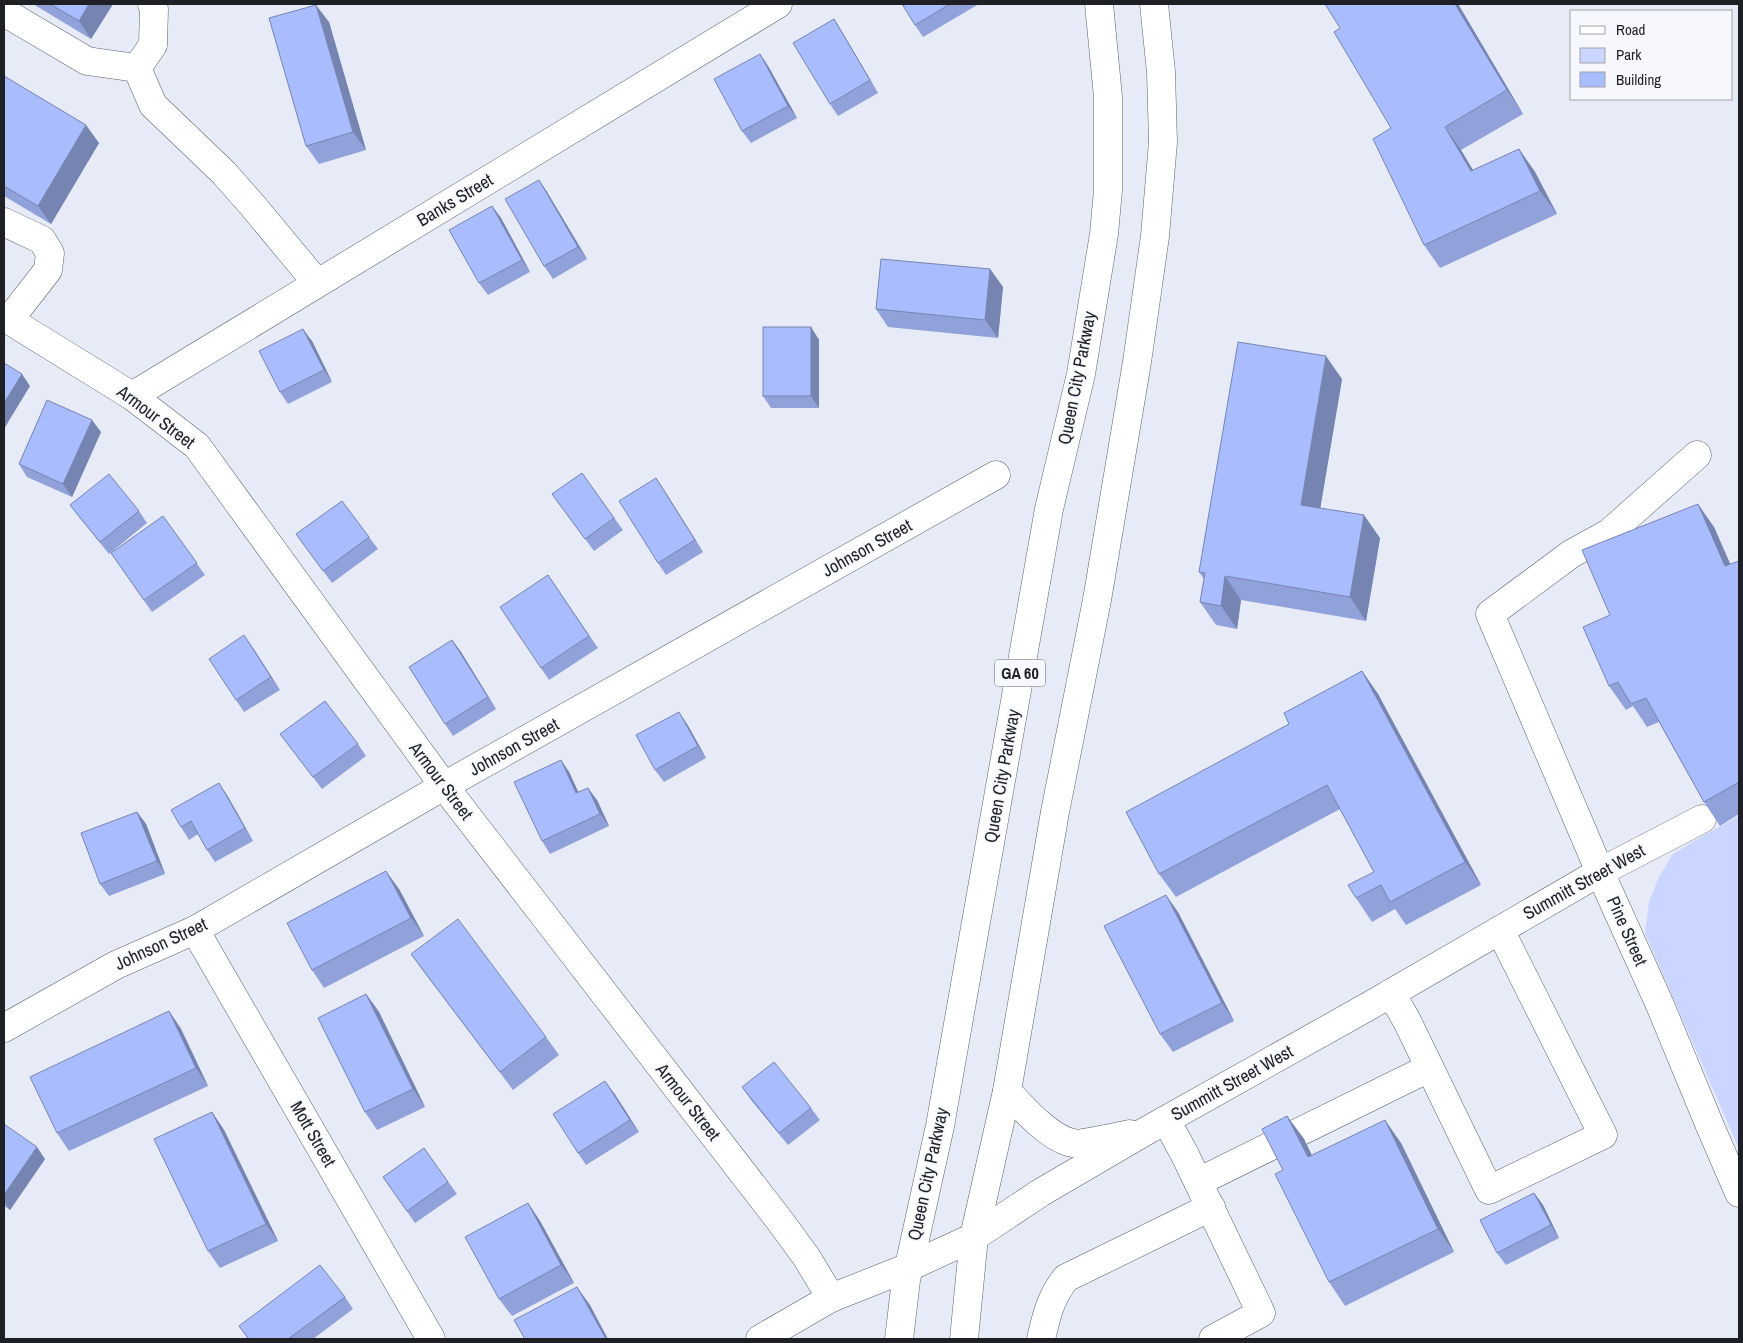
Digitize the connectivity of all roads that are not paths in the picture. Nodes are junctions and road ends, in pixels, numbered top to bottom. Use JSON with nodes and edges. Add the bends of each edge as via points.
{"nodes":[{"id":1,"x":152,"y":4,"type":"edge"},
{"id":2,"x":778,"y":4,"type":"edge"},
{"id":3,"x":1099,"y":4,"type":"edge"},
{"id":4,"x":1154,"y":4,"type":"edge"},
{"id":5,"x":4,"y":12,"type":"edge"},
{"id":6,"x":136,"y":68,"type":"junction"},
{"id":7,"x":4,"y":222,"type":"edge"},
{"id":8,"x":316,"y":284,"type":"junction"},
{"id":9,"x":6,"y":318,"type":"edge"},
{"id":10,"x":132,"y":396,"type":"junction"},
{"id":11,"x":1697,"y":455,"type":"dead end"},
{"id":12,"x":996,"y":475,"type":"dead end"},
{"id":13,"x":444,"y":786,"type":"junction"},
{"id":14,"x":1702,"y":818,"type":"edge"},
{"id":15,"x":1600,"y":872,"type":"junction"},
{"id":16,"x":195,"y":930,"type":"junction"},
{"id":17,"x":1500,"y":930,"type":"junction"},
{"id":18,"x":1391,"y":993,"type":"junction"},
{"id":19,"x":4,"y":1028,"type":"edge"},
{"id":20,"x":1429,"y":1068,"type":"junction"},
{"id":21,"x":1007,"y":1092,"type":"junction"},
{"id":22,"x":1156,"y":1126,"type":"junction"},
{"id":23,"x":1198,"y":1182,"type":"junction"},
{"id":24,"x":1739,"y":1193,"type":"edge"},
{"id":25,"x":1211,"y":1207,"type":"junction"},
{"id":26,"x":974,"y":1237,"type":"junction"},
{"id":27,"x":909,"y":1267,"type":"junction"},
{"id":28,"x":831,"y":1298,"type":"junction"},
{"id":29,"x":431,"y":1339,"type":"edge"},
{"id":30,"x":760,"y":1339,"type":"edge"},
{"id":31,"x":899,"y":1339,"type":"edge"},
{"id":32,"x":964,"y":1339,"type":"edge"},
{"id":33,"x":1042,"y":1339,"type":"edge"},
{"id":34,"x":1212,"y":1339,"type":"edge"}],
"edges":[{"from":1,"to":6,"type":"street","via":[[153,44]]},
{"from":2,"to":8,"type":"street","name":"Banks Street"},
{"from":3,"to":27,"type":"street","name":"Queen City Parkway","number":"GA 60","via":[[1108,97],[1108,190],[1104,234],[1081,374],[1049,510],[940,1126]]},
{"from":4,"to":21,"type":"street","via":[[1161,72],[1163,142],[1155,236],[1097,600],[1055,812]]},
{"from":5,"to":6,"type":"street","via":[[87,61]]},
{"from":6,"to":8,"type":"street","via":[[153,106],[224,173]]},
{"from":7,"to":9,"type":"street","via":[[42,240],[50,253],[48,270]]},
{"from":8,"to":10,"type":"street","name":"Banks Street"},
{"from":9,"to":10,"type":"street","name":"Armour Street"},
{"from":10,"to":13,"type":"street","name":"Armour Street","via":[[197,446]]},
{"from":11,"to":15,"type":"street","name":"Pine Street","via":[[1608,533],[1571,554],[1490,614]]},
{"from":12,"to":13,"type":"street","name":"Johnson Street"},
{"from":13,"to":16,"type":"street","name":"Johnson Street"},
{"from":13,"to":28,"type":"street","name":"Armour Street","via":[[780,1221]]},
{"from":14,"to":15,"type":"street","name":"Summitt Street West"},
{"from":15,"to":17,"type":"street","name":"Summitt Street West"},
{"from":15,"to":24,"type":"street","name":"Pine Street"},
{"from":16,"to":19,"type":"street","name":"Johnson Street","via":[[116,965]]},
{"from":16,"to":29,"type":"street","name":"Mott Street"},
{"from":17,"to":18,"type":"street","name":"Summitt Street West"},
{"from":17,"to":20,"type":"street","via":[[1603,1135],[1489,1190]]},
{"from":18,"to":20,"type":"street"},
{"from":18,"to":22,"type":"street","name":"Summitt Street West"},
{"from":20,"to":23,"type":"street"},
{"from":21,"to":22,"type":"street","via":[[1054,1135],[1074,1144]]},
{"from":21,"to":26,"type":"street"},
{"from":22,"to":23,"type":"street"},
{"from":22,"to":26,"type":"street","name":"Summitt Street West","via":[[1040,1193]]},
{"from":23,"to":25,"type":"street"},
{"from":25,"to":33,"type":"street","via":[[1066,1278],[1052,1301]]},
{"from":25,"to":34,"type":"street","via":[[1261,1313]]},
{"from":26,"to":27,"type":"street","name":"Summitt Street West"},
{"from":26,"to":32,"type":"street"},
{"from":27,"to":28,"type":"street","name":"Summitt Street West"},
{"from":27,"to":31,"type":"street","name":"Queen City Parkway","number":"GA 60"},
{"from":28,"to":30,"type":"street","name":"Summitt Street West"}]}
